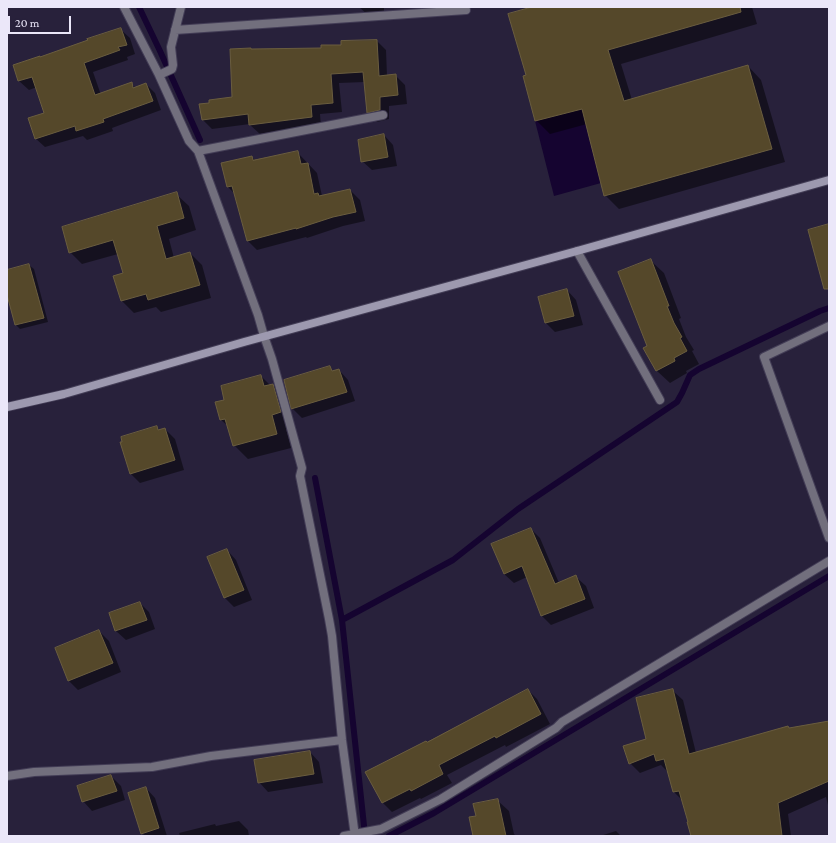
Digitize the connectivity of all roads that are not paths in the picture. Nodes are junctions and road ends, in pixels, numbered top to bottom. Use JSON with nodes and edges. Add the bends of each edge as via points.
{"nodes":[{"id":1,"x":124,"y":7,"type":"edge"},
{"id":2,"x":181,"y":7,"type":"edge"},
{"id":3,"x":466,"y":10,"type":"dead end"},
{"id":4,"x":175,"y":30,"type":"junction"},
{"id":5,"x":161,"y":74,"type":"junction"},
{"id":6,"x":383,"y":115,"type":"dead end"},
{"id":7,"x":198,"y":152,"type":"junction"},
{"id":8,"x":829,"y":180,"type":"edge"},
{"id":9,"x":577,"y":251,"type":"junction"},
{"id":10,"x":829,"y":326,"type":"edge"},
{"id":11,"x":264,"y":336,"type":"junction"},
{"id":12,"x":660,"y":400,"type":"dead end"},
{"id":13,"x":7,"y":407,"type":"edge"},
{"id":14,"x":829,"y":538,"type":"edge"},
{"id":15,"x":829,"y":561,"type":"edge"},
{"id":16,"x":342,"y":740,"type":"junction"},
{"id":17,"x":7,"y":776,"type":"edge"},
{"id":18,"x":356,"y":834,"type":"edge"},
{"id":19,"x":344,"y":836,"type":"edge"}],
"edges":[{"from":1,"to":5,"type":"street"},
{"from":2,"to":4,"type":"street"},
{"from":3,"to":4,"type":"street"},
{"from":4,"to":5,"type":"street","via":[[171,47],[173,65]]},
{"from":5,"to":7,"type":"street","via":[[189,141]]},
{"from":6,"to":7,"type":"street"},
{"from":7,"to":11,"type":"street"},
{"from":8,"to":9,"type":"street"},
{"from":9,"to":11,"type":"street"},
{"from":9,"to":12,"type":"street"},
{"from":10,"to":14,"type":"street","via":[[764,357]]},
{"from":11,"to":13,"type":"street","via":[[64,394]]},
{"from":11,"to":16,"type":"street","via":[[302,468],[300,476],[332,636]]},
{"from":15,"to":18,"type":"street","via":[[568,718],[441,799],[381,830]]},
{"from":16,"to":17,"type":"street","via":[[211,756],[152,767],[34,772]]},
{"from":16,"to":18,"type":"street"},
{"from":18,"to":19,"type":"street"}]}
